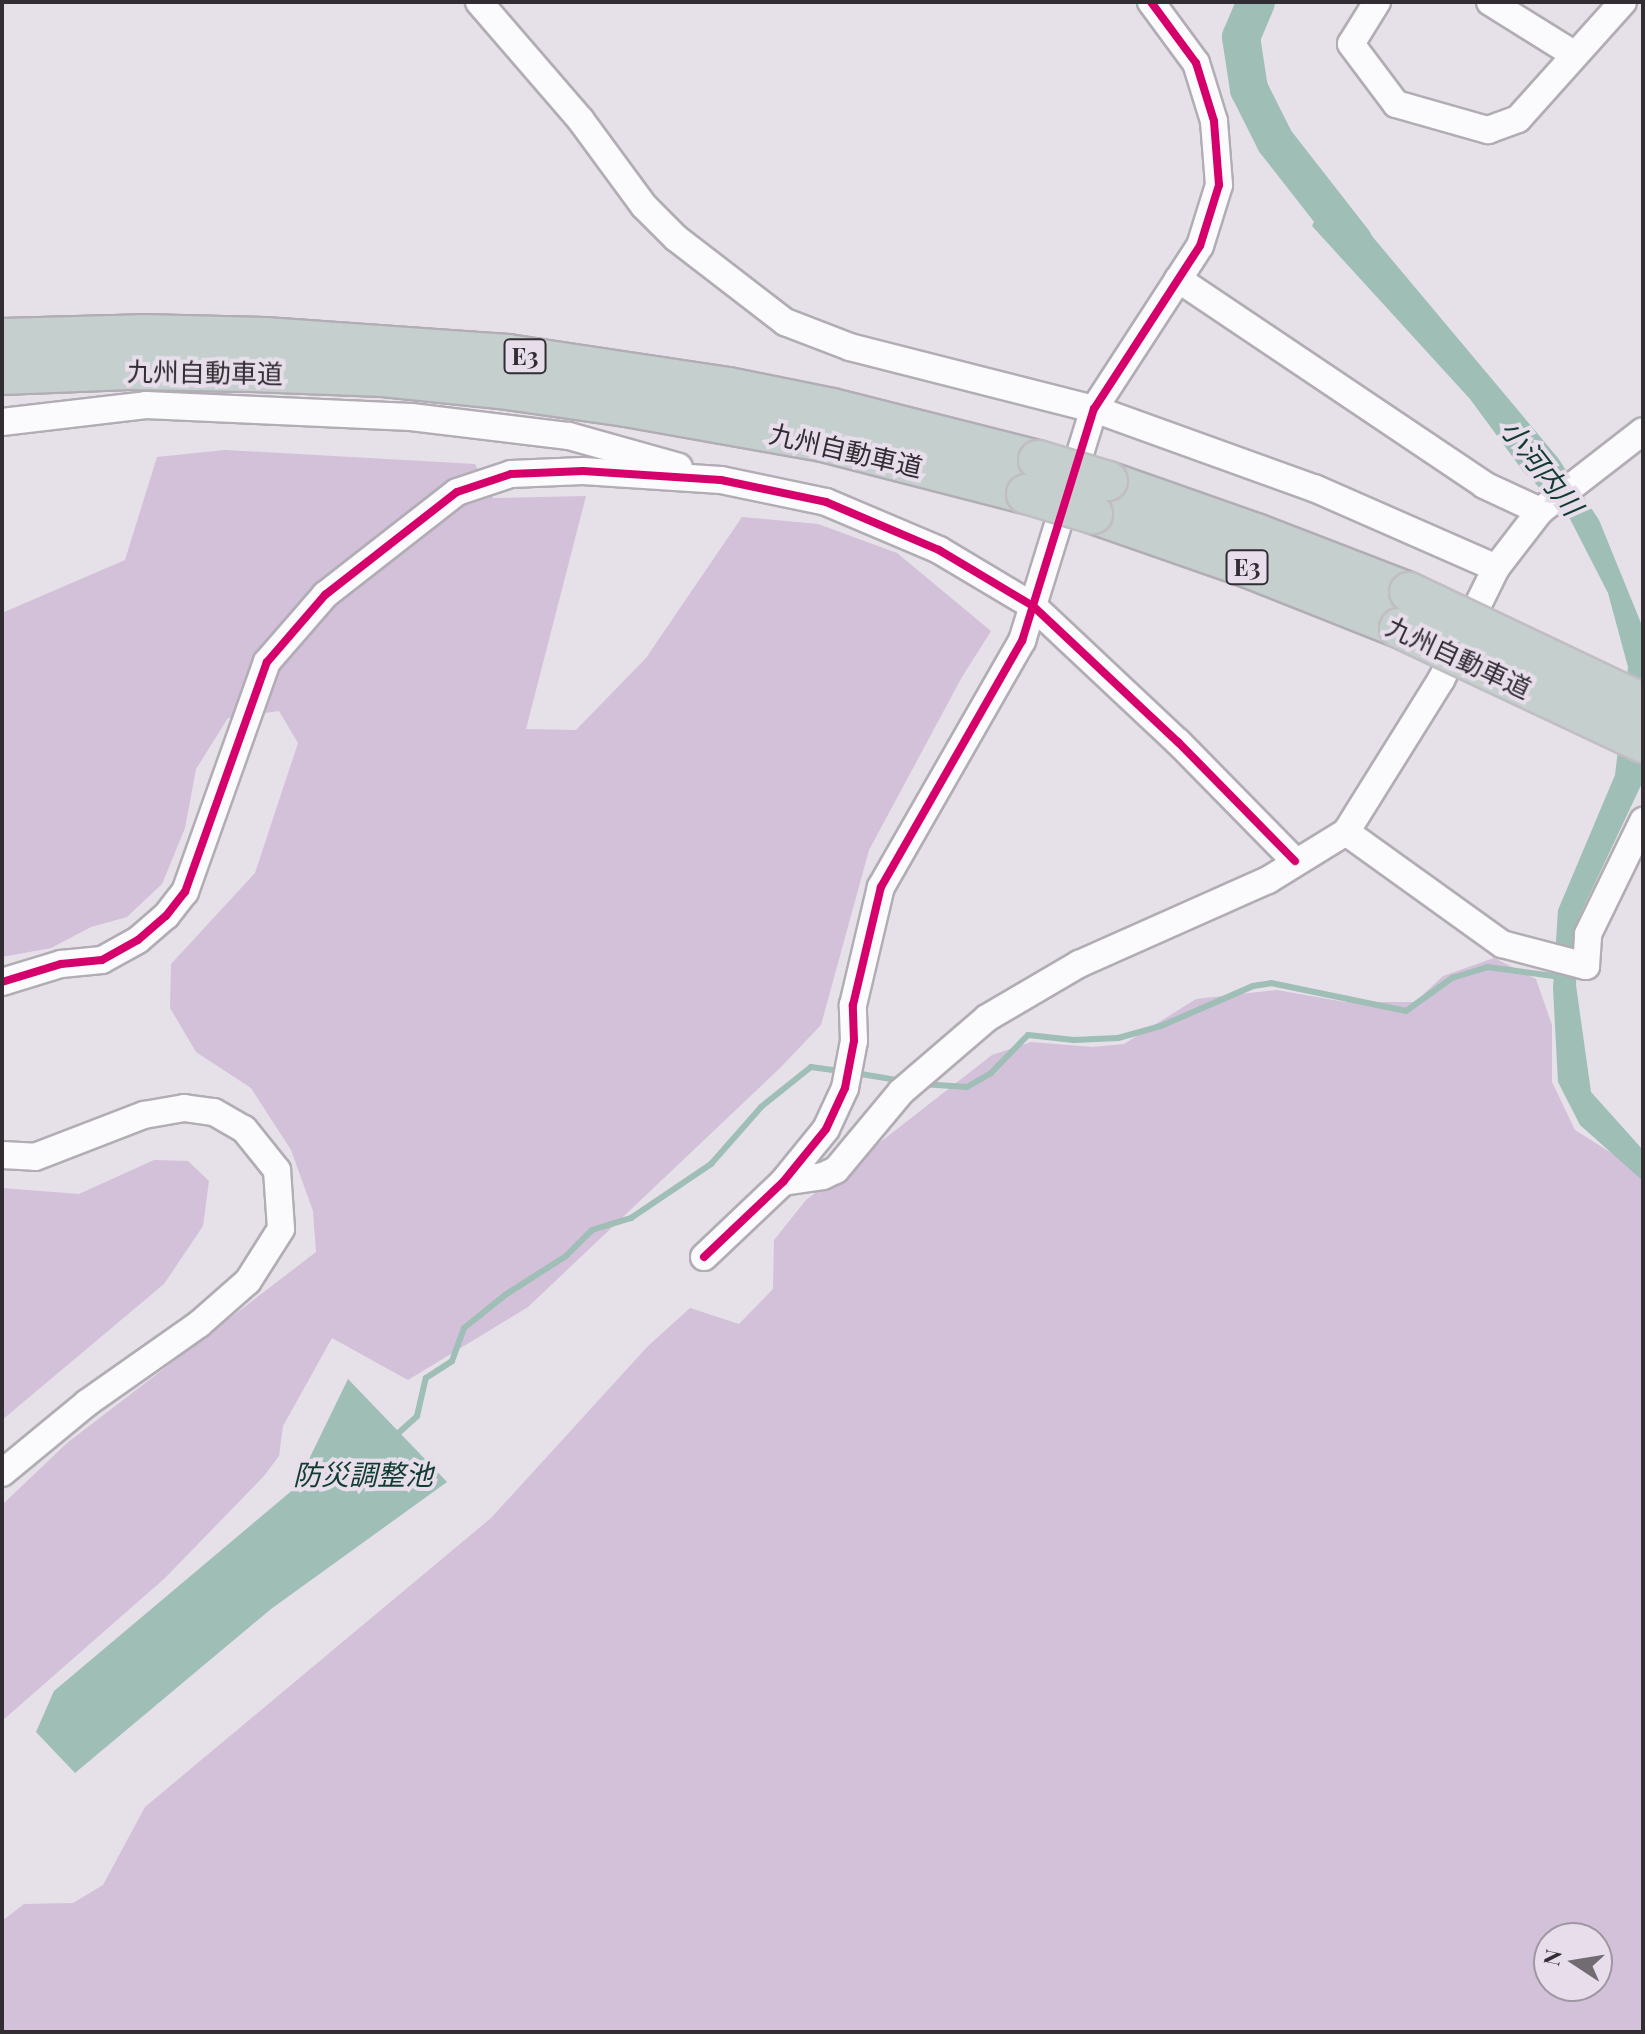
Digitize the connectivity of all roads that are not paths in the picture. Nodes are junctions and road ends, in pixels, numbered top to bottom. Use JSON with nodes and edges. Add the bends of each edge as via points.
{"nodes":[{"id":1,"x":479,"y":2,"type":"edge"},
{"id":2,"x":1151,"y":2,"type":"edge"},
{"id":3,"x":1377,"y":2,"type":"edge"},
{"id":4,"x":1490,"y":2,"type":"edge"},
{"id":5,"x":1623,"y":2,"type":"edge"},
{"id":6,"x":1575,"y":55,"type":"junction"},
{"id":7,"x":1178,"y":279,"type":"junction"},
{"id":8,"x":2,"y":338,"type":"edge"},
{"id":9,"x":2,"y":375,"type":"edge"},
{"id":10,"x":1094,"y":409,"type":"junction"},
{"id":11,"x":2,"y":422,"type":"edge"},
{"id":12,"x":1643,"y":431,"type":"edge"},
{"id":13,"x":1032,"y":477,"type":"junction"},
{"id":14,"x":721,"y":480,"type":"junction"},
{"id":15,"x":1101,"y":497,"type":"junction"},
{"id":16,"x":1540,"y":511,"type":"junction"},
{"id":17,"x":1496,"y":568,"type":"junction"},
{"id":18,"x":1033,"y":606,"type":"junction"},
{"id":19,"x":1643,"y":703,"type":"edge"},
{"id":20,"x":1643,"y":743,"type":"edge"},
{"id":21,"x":1643,"y":821,"type":"edge"},
{"id":22,"x":1346,"y":832,"type":"junction"},
{"id":23,"x":1295,"y":861,"type":"junction"},
{"id":24,"x":2,"y":982,"type":"edge"},
{"id":25,"x":2,"y":1155,"type":"edge"},
{"id":26,"x":783,"y":1182,"type":"junction"},
{"id":27,"x":704,"y":1257,"type":"dead end"},
{"id":28,"x":2,"y":1473,"type":"edge"}],
"edges":[{"from":1,"to":10,"type":"street","via":[[580,119],[644,206],[676,238],[785,322],[850,347]]},
{"from":2,"to":7,"type":"street","via":[[1196,63],[1218,149],[1216,197],[1200,246]]},
{"from":3,"to":6,"type":"street","via":[[1351,44],[1396,104],[1488,130],[1518,119]]},
{"from":4,"to":6,"type":"street"},
{"from":5,"to":6,"type":"street"},
{"from":7,"to":10,"type":"street"},
{"from":7,"to":16,"type":"street","via":[[1471,476]]},
{"from":8,"to":13,"type":"highway","name":"九州自動車道","number":"E3","via":[[265,337],[508,354],[832,408]]},
{"from":9,"to":13,"type":"highway","name":"九州自動車道","number":"E3","via":[[129,370],[383,377],[626,407]]},
{"from":10,"to":17,"type":"street","via":[[1314,488]]},
{"from":10,"to":18,"type":"street"},
{"from":11,"to":14,"type":"street","via":[[146,405],[411,417],[569,436]]},
{"from":12,"to":16,"type":"street"},
{"from":13,"to":15,"type":"highway","name":"九州自動車道","number":"E3","bridge":true},
{"from":14,"to":18,"type":"street","via":[[826,502],[939,550]]},
{"from":14,"to":24,"type":"street","via":[[583,471],[511,474],[457,492],[325,595],[267,662],[185,892],[166,916],[102,960],[61,964]]},
{"from":15,"to":19,"type":"highway","name":"九州自動車道","number":"E3","bridge":true,"via":[[1256,533],[1409,592]]},
{"from":15,"to":20,"type":"highway","name":"九州自動車道","number":"E3","bridge":true},
{"from":16,"to":17,"type":"street"},
{"from":17,"to":22,"type":"street","via":[[1441,680]]},
{"from":18,"to":23,"type":"street"},
{"from":18,"to":26,"type":"street","via":[[1022,641],[881,887],[853,1005],[854,1041],[845,1088],[826,1129]]},
{"from":21,"to":22,"type":"street","via":[[1588,934],[1586,966],[1502,944]]},
{"from":22,"to":23,"type":"street"},
{"from":23,"to":26,"type":"street","via":[[1268,880],[1079,964],[987,1018],[901,1092],[836,1170]]},
{"from":25,"to":28,"type":"street","via":[[35,1157],[144,1115],[184,1108],[214,1112],[244,1129],[271,1158],[277,1170],[281,1229],[248,1281],[199,1324],[87,1403]]},
{"from":26,"to":27,"type":"street"}]}
